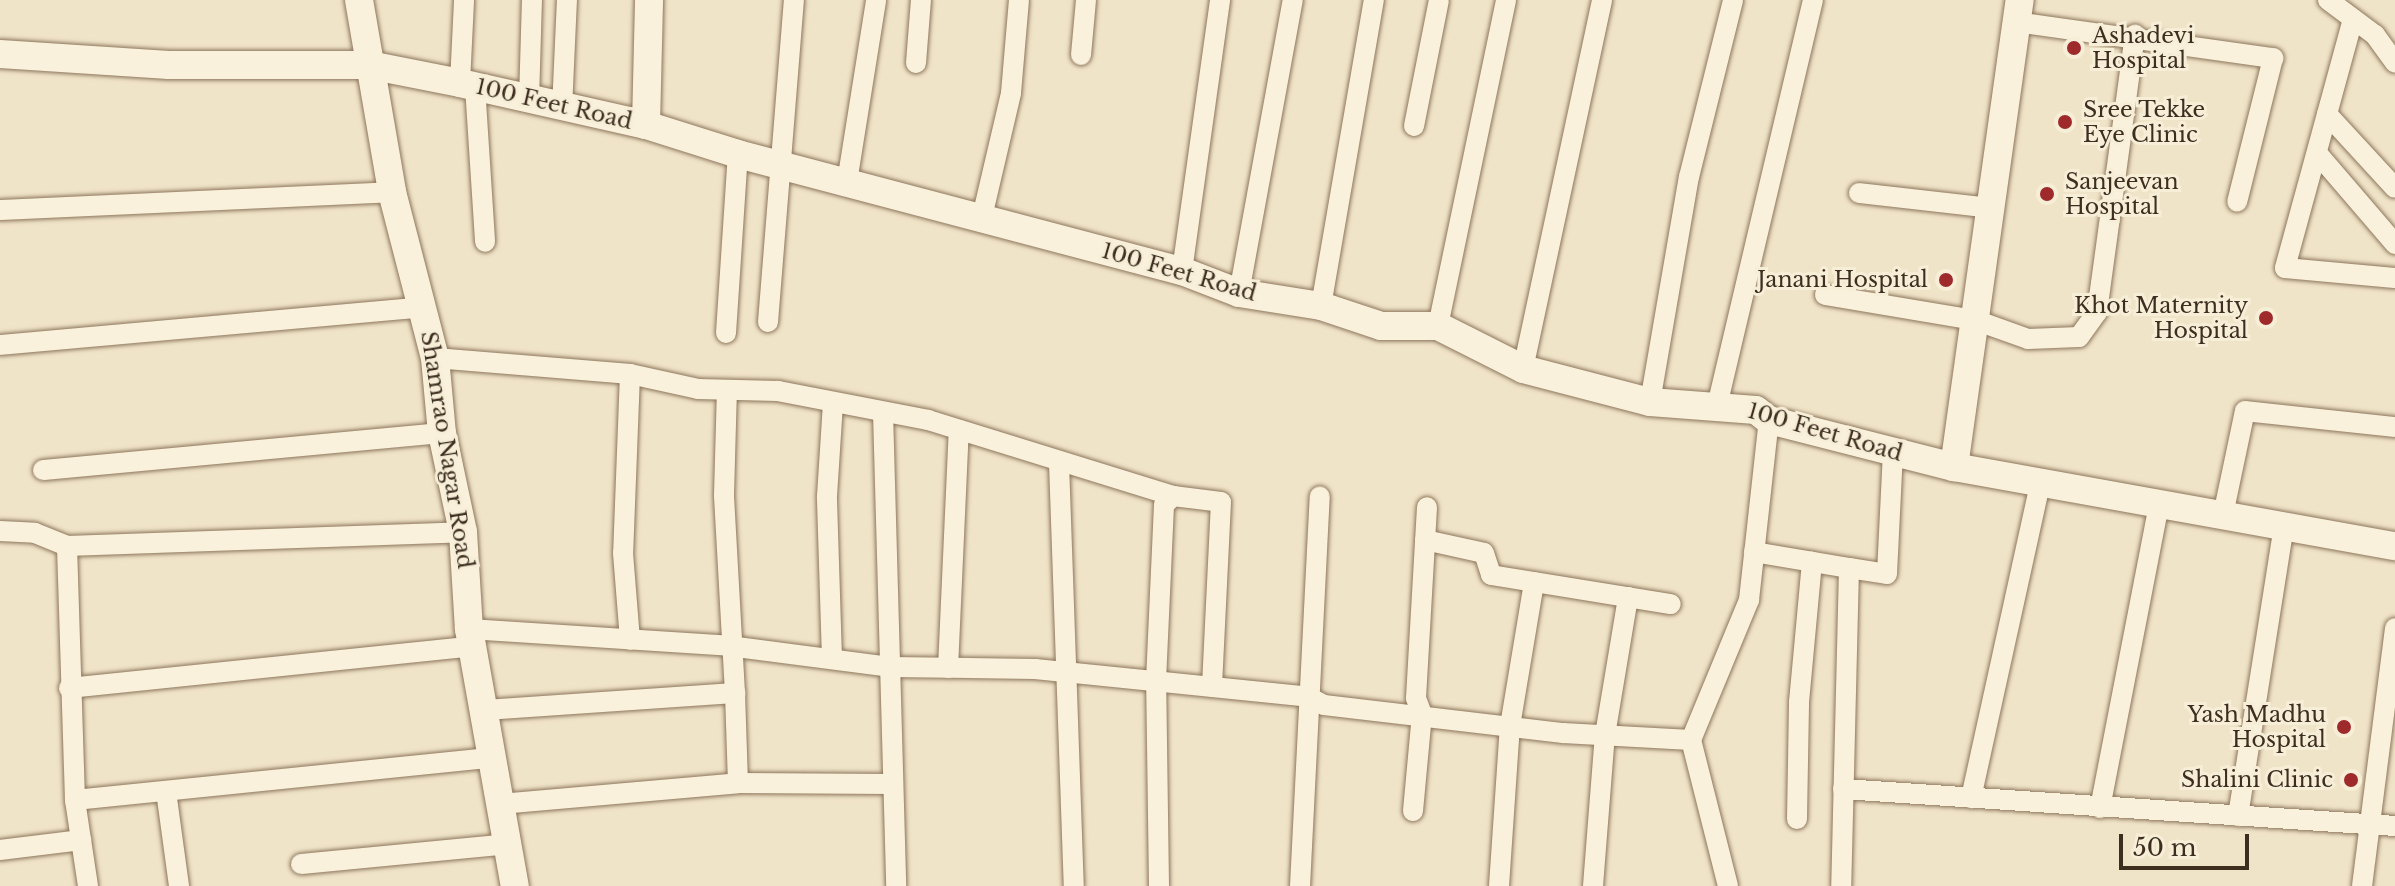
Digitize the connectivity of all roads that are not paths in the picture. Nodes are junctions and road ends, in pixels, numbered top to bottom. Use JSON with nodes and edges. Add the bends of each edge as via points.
{"nodes":[{"id":1,"x":359,"y":0,"type":"edge"},
{"id":2,"x":464,"y":0,"type":"edge"},
{"id":3,"x":532,"y":0,"type":"edge"},
{"id":4,"x":567,"y":0,"type":"edge"},
{"id":5,"x":649,"y":0,"type":"edge"},
{"id":6,"x":794,"y":0,"type":"edge"},
{"id":7,"x":876,"y":0,"type":"edge"},
{"id":8,"x":921,"y":0,"type":"edge"},
{"id":9,"x":1019,"y":0,"type":"edge"},
{"id":10,"x":1086,"y":0,"type":"edge"},
{"id":11,"x":1220,"y":0,"type":"edge"},
{"id":12,"x":1293,"y":0,"type":"edge"},
{"id":13,"x":1374,"y":0,"type":"edge"},
{"id":14,"x":1439,"y":0,"type":"edge"},
{"id":15,"x":1506,"y":0,"type":"edge"},
{"id":16,"x":1602,"y":0,"type":"edge"},
{"id":17,"x":1733,"y":0,"type":"edge"},
{"id":18,"x":1813,"y":0,"type":"edge"},
{"id":19,"x":2328,"y":0,"type":"edge"},
{"id":20,"x":2018,"y":11,"type":"edge"},
{"id":21,"x":2353,"y":19,"type":"junction"},
{"id":22,"x":2135,"y":35,"type":"junction"},
{"id":23,"x":0,"y":54,"type":"edge"},
{"id":24,"x":2393,"y":54,"type":"edge"},
{"id":25,"x":1081,"y":55,"type":"dead end"},
{"id":26,"x":916,"y":63,"type":"dead end"},
{"id":27,"x":369,"y":65,"type":"junction"},
{"id":28,"x":468,"y":85,"type":"junction"},
{"id":29,"x":529,"y":100,"type":"junction"},
{"id":30,"x":562,"y":109,"type":"junction"},
{"id":31,"x":2327,"y":114,"type":"junction"},
{"id":32,"x":646,"y":125,"type":"junction"},
{"id":33,"x":1414,"y":126,"type":"dead end"},
{"id":34,"x":2317,"y":153,"type":"junction"},
{"id":35,"x":738,"y":154,"type":"junction"},
{"id":36,"x":780,"y":165,"type":"junction"},
{"id":37,"x":847,"y":182,"type":"junction"},
{"id":38,"x":2395,"y":188,"type":"edge"},
{"id":39,"x":392,"y":192,"type":"junction"},
{"id":40,"x":1859,"y":193,"type":"dead end"},
{"id":41,"x":2237,"y":202,"type":"dead end"},
{"id":42,"x":1991,"y":208,"type":"junction"},
{"id":43,"x":0,"y":210,"type":"edge"},
{"id":44,"x":982,"y":217,"type":"junction"},
{"id":45,"x":485,"y":242,"type":"dead end"},
{"id":46,"x":2395,"y":244,"type":"edge"},
{"id":47,"x":1182,"y":271,"type":"junction"},
{"id":48,"x":2395,"y":278,"type":"edge"},
{"id":49,"x":1239,"y":293,"type":"junction"},
{"id":50,"x":1825,"y":295,"type":"dead end"},
{"id":51,"x":1321,"y":306,"type":"junction"},
{"id":52,"x":424,"y":307,"type":"junction"},
{"id":53,"x":1975,"y":320,"type":"junction"},
{"id":54,"x":768,"y":322,"type":"dead end"},
{"id":55,"x":1438,"y":326,"type":"junction"},
{"id":56,"x":726,"y":333,"type":"dead end"},
{"id":57,"x":0,"y":345,"type":"edge"},
{"id":58,"x":435,"y":358,"type":"junction"},
{"id":59,"x":1523,"y":369,"type":"junction"},
{"id":60,"x":630,"y":374,"type":"junction"},
{"id":61,"x":727,"y":390,"type":"junction"},
{"id":62,"x":1650,"y":402,"type":"junction"},
{"id":63,"x":833,"y":403,"type":"junction"},
{"id":64,"x":1717,"y":406,"type":"junction"},
{"id":65,"x":883,"y":412,"type":"junction"},
{"id":66,"x":1769,"y":420,"type":"junction"},
{"id":67,"x":2395,"y":427,"type":"edge"},
{"id":68,"x":959,"y":430,"type":"junction"},
{"id":69,"x":442,"y":433,"type":"junction"},
{"id":70,"x":1893,"y":452,"type":"junction"},
{"id":71,"x":1059,"y":463,"type":"junction"},
{"id":72,"x":1954,"y":467,"type":"junction"},
{"id":73,"x":43,"y":470,"type":"dead end"},
{"id":74,"x":2040,"y":483,"type":"junction"},
{"id":75,"x":1173,"y":496,"type":"junction"},
{"id":76,"x":1320,"y":497,"type":"dead end"},
{"id":77,"x":2159,"y":504,"type":"junction"},
{"id":78,"x":1427,"y":507,"type":"dead end"},
{"id":79,"x":2223,"y":515,"type":"junction"},
{"id":80,"x":2284,"y":526,"type":"junction"},
{"id":81,"x":0,"y":531,"type":"edge"},
{"id":82,"x":463,"y":532,"type":"junction"},
{"id":83,"x":1425,"y":540,"type":"junction"},
{"id":84,"x":67,"y":546,"type":"junction"},
{"id":85,"x":2395,"y":546,"type":"edge"},
{"id":86,"x":1754,"y":552,"type":"junction"},
{"id":87,"x":1812,"y":562,"type":"junction"},
{"id":88,"x":1849,"y":568,"type":"junction"},
{"id":89,"x":1534,"y":582,"type":"junction"},
{"id":90,"x":1628,"y":597,"type":"junction"},
{"id":91,"x":1671,"y":604,"type":"dead end"},
{"id":92,"x":2395,"y":628,"type":"edge"},
{"id":93,"x":471,"y":638,"type":"junction"},
{"id":94,"x":630,"y":640,"type":"junction"},
{"id":95,"x":729,"y":646,"type":"junction"},
{"id":96,"x":832,"y":659,"type":"junction"},
{"id":97,"x":890,"y":667,"type":"junction"},
{"id":98,"x":948,"y":668,"type":"junction"},
{"id":99,"x":1065,"y":671,"type":"junction"},
{"id":100,"x":1156,"y":681,"type":"junction"},
{"id":101,"x":1212,"y":687,"type":"junction"},
{"id":102,"x":69,"y":688,"type":"junction"},
{"id":103,"x":735,"y":693,"type":"junction"},
{"id":104,"x":1309,"y":697,"type":"junction"},
{"id":105,"x":484,"y":710,"type":"junction"},
{"id":106,"x":1422,"y":714,"type":"junction"},
{"id":107,"x":1510,"y":726,"type":"junction"},
{"id":108,"x":1605,"y":735,"type":"junction"},
{"id":109,"x":1691,"y":740,"type":"junction"},
{"id":110,"x":492,"y":758,"type":"junction"},
{"id":111,"x":738,"y":783,"type":"junction"},
{"id":112,"x":891,"y":784,"type":"junction"},
{"id":113,"x":1843,"y":789,"type":"junction"},
{"id":114,"x":166,"y":791,"type":"junction"},
{"id":115,"x":1971,"y":798,"type":"junction"},
{"id":116,"x":75,"y":800,"type":"junction"},
{"id":117,"x":500,"y":804,"type":"junction"},
{"id":118,"x":2100,"y":808,"type":"junction"},
{"id":119,"x":1413,"y":811,"type":"dead end"},
{"id":120,"x":2238,"y":816,"type":"junction"},
{"id":121,"x":1797,"y":819,"type":"dead end"},
{"id":122,"x":2369,"y":824,"type":"junction"},
{"id":123,"x":2395,"y":826,"type":"edge"},
{"id":124,"x":81,"y":840,"type":"junction"},
{"id":125,"x":507,"y":844,"type":"junction"},
{"id":126,"x":0,"y":850,"type":"edge"},
{"id":127,"x":301,"y":864,"type":"dead end"},
{"id":128,"x":88,"y":886,"type":"edge"},
{"id":129,"x":179,"y":886,"type":"edge"},
{"id":130,"x":515,"y":886,"type":"edge"},
{"id":131,"x":896,"y":886,"type":"edge"},
{"id":132,"x":1074,"y":886,"type":"edge"},
{"id":133,"x":1159,"y":886,"type":"edge"},
{"id":134,"x":1300,"y":886,"type":"edge"},
{"id":135,"x":1499,"y":886,"type":"edge"},
{"id":136,"x":1593,"y":886,"type":"edge"},
{"id":137,"x":1728,"y":886,"type":"edge"},
{"id":138,"x":1841,"y":886,"type":"edge"},
{"id":139,"x":2362,"y":886,"type":"edge"}],
"edges":[{"from":1,"to":27,"type":"main road","name":"Shamrao Nagar Road"},
{"from":2,"to":28,"type":"street"},
{"from":3,"to":29,"type":"street"},
{"from":4,"to":30,"type":"street"},
{"from":5,"to":32,"type":"main road"},
{"from":6,"to":36,"type":"street"},
{"from":7,"to":37,"type":"street"},
{"from":8,"to":26,"type":"street"},
{"from":9,"to":44,"type":"street","via":[[1011,93]]},
{"from":10,"to":25,"type":"street"},
{"from":11,"to":47,"type":"street"},
{"from":12,"to":49,"type":"street"},
{"from":13,"to":51,"type":"street"},
{"from":14,"to":33,"type":"street"},
{"from":15,"to":55,"type":"street"},
{"from":16,"to":59,"type":"street"},
{"from":17,"to":62,"type":"street","via":[[1689,177]]},
{"from":18,"to":64,"type":"street"},
{"from":19,"to":21,"type":"street"},
{"from":20,"to":22,"type":"street"},
{"from":20,"to":42,"type":"main road"},
{"from":21,"to":24,"type":"street"},
{"from":21,"to":31,"type":"street"},
{"from":22,"to":41,"type":"street","via":[[2179,47],[2273,58]]},
{"from":22,"to":53,"type":"street","via":[[2097,312],[2079,337],[2028,339]]},
{"from":23,"to":27,"type":"main road","name":"100 Feet Road","via":[[169,65]]},
{"from":27,"to":28,"type":"main road","name":"100 Feet Road"},
{"from":27,"to":39,"type":"main road","name":"Shamrao Nagar Road"},
{"from":28,"to":29,"type":"main road","name":"100 Feet Road"},
{"from":28,"to":45,"type":"street"},
{"from":29,"to":30,"type":"main road","name":"100 Feet Road"},
{"from":30,"to":32,"type":"main road","name":"100 Feet Road"},
{"from":31,"to":34,"type":"street"},
{"from":31,"to":38,"type":"street"},
{"from":32,"to":35,"type":"main road","name":"100 Feet Road"},
{"from":34,"to":46,"type":"street"},
{"from":34,"to":48,"type":"street","via":[[2285,268]]},
{"from":35,"to":36,"type":"main road","name":"100 Feet Road"},
{"from":35,"to":56,"type":"street"},
{"from":36,"to":37,"type":"main road","name":"100 Feet Road"},
{"from":36,"to":54,"type":"street"},
{"from":37,"to":44,"type":"main road","name":"100 Feet Road"},
{"from":39,"to":43,"type":"street"},
{"from":39,"to":52,"type":"main road","name":"Shamrao Nagar Road"},
{"from":40,"to":42,"type":"street"},
{"from":42,"to":53,"type":"main road"},
{"from":44,"to":47,"type":"main road","name":"100 Feet Road"},
{"from":47,"to":49,"type":"main road","name":"100 Feet Road"},
{"from":49,"to":51,"type":"main road","name":"100 Feet Road"},
{"from":50,"to":53,"type":"street"},
{"from":51,"to":55,"type":"main road","name":"100 Feet Road","via":[[1381,326]]},
{"from":52,"to":57,"type":"street"},
{"from":52,"to":58,"type":"main road","name":"Shamrao Nagar Road"},
{"from":53,"to":72,"type":"main road"},
{"from":55,"to":59,"type":"main road","name":"100 Feet Road"},
{"from":58,"to":60,"type":"street"},
{"from":58,"to":69,"type":"main road","name":"Shamrao Nagar Road"},
{"from":59,"to":62,"type":"main road","name":"100 Feet Road"},
{"from":60,"to":61,"type":"street"},
{"from":60,"to":94,"type":"street","via":[[623,553]]},
{"from":61,"to":63,"type":"street","via":[[778,391]]},
{"from":61,"to":95,"type":"street"},
{"from":62,"to":64,"type":"main road","name":"100 Feet Road"},
{"from":63,"to":65,"type":"street"},
{"from":63,"to":96,"type":"street","via":[[827,496]]},
{"from":64,"to":66,"type":"main road","name":"100 Feet Road","via":[[1756,410]]},
{"from":65,"to":68,"type":"street"},
{"from":65,"to":97,"type":"street"},
{"from":66,"to":70,"type":"main road","name":"100 Feet Road"},
{"from":66,"to":86,"type":"street"},
{"from":67,"to":79,"type":"street","via":[[2245,411]]},
{"from":68,"to":71,"type":"street"},
{"from":68,"to":98,"type":"street"},
{"from":69,"to":73,"type":"street"},
{"from":69,"to":82,"type":"main road","name":"Shamrao Nagar Road"},
{"from":70,"to":72,"type":"main road","name":"100 Feet Road"},
{"from":70,"to":88,"type":"street","via":[[1887,574]]},
{"from":71,"to":75,"type":"street"},
{"from":71,"to":99,"type":"street"},
{"from":72,"to":74,"type":"main road","name":"100 Feet Road"},
{"from":74,"to":77,"type":"main road","name":"100 Feet Road"},
{"from":74,"to":115,"type":"street"},
{"from":75,"to":100,"type":"street","via":[[1164,505]]},
{"from":75,"to":101,"type":"street","via":[[1221,502]]},
{"from":76,"to":104,"type":"street"},
{"from":77,"to":79,"type":"main road","name":"100 Feet Road"},
{"from":77,"to":118,"type":"street"},
{"from":78,"to":83,"type":"street"},
{"from":79,"to":80,"type":"main road","name":"100 Feet Road"},
{"from":80,"to":85,"type":"main road","name":"100 Feet Road"},
{"from":80,"to":120,"type":"street"},
{"from":81,"to":84,"type":"street","via":[[35,533]]},
{"from":82,"to":84,"type":"street"},
{"from":82,"to":93,"type":"main road","name":"Shamrao Nagar Road"},
{"from":83,"to":89,"type":"street","via":[[1484,553],[1491,575]]},
{"from":83,"to":106,"type":"street","via":[[1416,698]]},
{"from":84,"to":102,"type":"street"},
{"from":86,"to":87,"type":"street"},
{"from":86,"to":109,"type":"street","via":[[1749,600]]},
{"from":87,"to":88,"type":"street"},
{"from":87,"to":121,"type":"street","via":[[1799,702]]},
{"from":88,"to":113,"type":"street"},
{"from":89,"to":90,"type":"street"},
{"from":89,"to":107,"type":"street"},
{"from":90,"to":91,"type":"street"},
{"from":90,"to":108,"type":"street"},
{"from":92,"to":122,"type":"street"},
{"from":93,"to":94,"type":"street"},
{"from":93,"to":102,"type":"street"},
{"from":93,"to":105,"type":"main road","name":"Shamrao Nagar Road"},
{"from":94,"to":95,"type":"street"},
{"from":95,"to":96,"type":"street"},
{"from":95,"to":103,"type":"street"},
{"from":96,"to":97,"type":"street"},
{"from":97,"to":98,"type":"street"},
{"from":97,"to":112,"type":"street"},
{"from":98,"to":99,"type":"street"},
{"from":99,"to":100,"type":"street"},
{"from":99,"to":132,"type":"street"},
{"from":100,"to":101,"type":"street"},
{"from":100,"to":133,"type":"street"},
{"from":101,"to":104,"type":"street"},
{"from":102,"to":116,"type":"street"},
{"from":103,"to":105,"type":"street"},
{"from":103,"to":111,"type":"street"},
{"from":104,"to":106,"type":"street","via":[[1324,705]]},
{"from":104,"to":134,"type":"street"},
{"from":105,"to":110,"type":"main road","name":"Shamrao Nagar Road"},
{"from":106,"to":107,"type":"street"},
{"from":106,"to":119,"type":"street"},
{"from":107,"to":108,"type":"street"},
{"from":107,"to":135,"type":"street"},
{"from":108,"to":109,"type":"street"},
{"from":108,"to":136,"type":"street"},
{"from":109,"to":137,"type":"street"},
{"from":110,"to":114,"type":"street"},
{"from":110,"to":117,"type":"main road","name":"Shamrao Nagar Road"},
{"from":111,"to":112,"type":"street"},
{"from":111,"to":117,"type":"street"},
{"from":112,"to":131,"type":"street"},
{"from":113,"to":115,"type":"street"},
{"from":113,"to":138,"type":"street"},
{"from":114,"to":116,"type":"street"},
{"from":114,"to":129,"type":"street"},
{"from":115,"to":118,"type":"street"},
{"from":116,"to":124,"type":"street"},
{"from":117,"to":125,"type":"main road","name":"Shamrao Nagar Road"},
{"from":118,"to":120,"type":"street"},
{"from":120,"to":122,"type":"street"},
{"from":122,"to":123,"type":"street"},
{"from":122,"to":139,"type":"street"},
{"from":124,"to":126,"type":"street"},
{"from":124,"to":128,"type":"street"},
{"from":125,"to":127,"type":"street"},
{"from":125,"to":130,"type":"main road","name":"Shamrao Nagar Road"}]}
